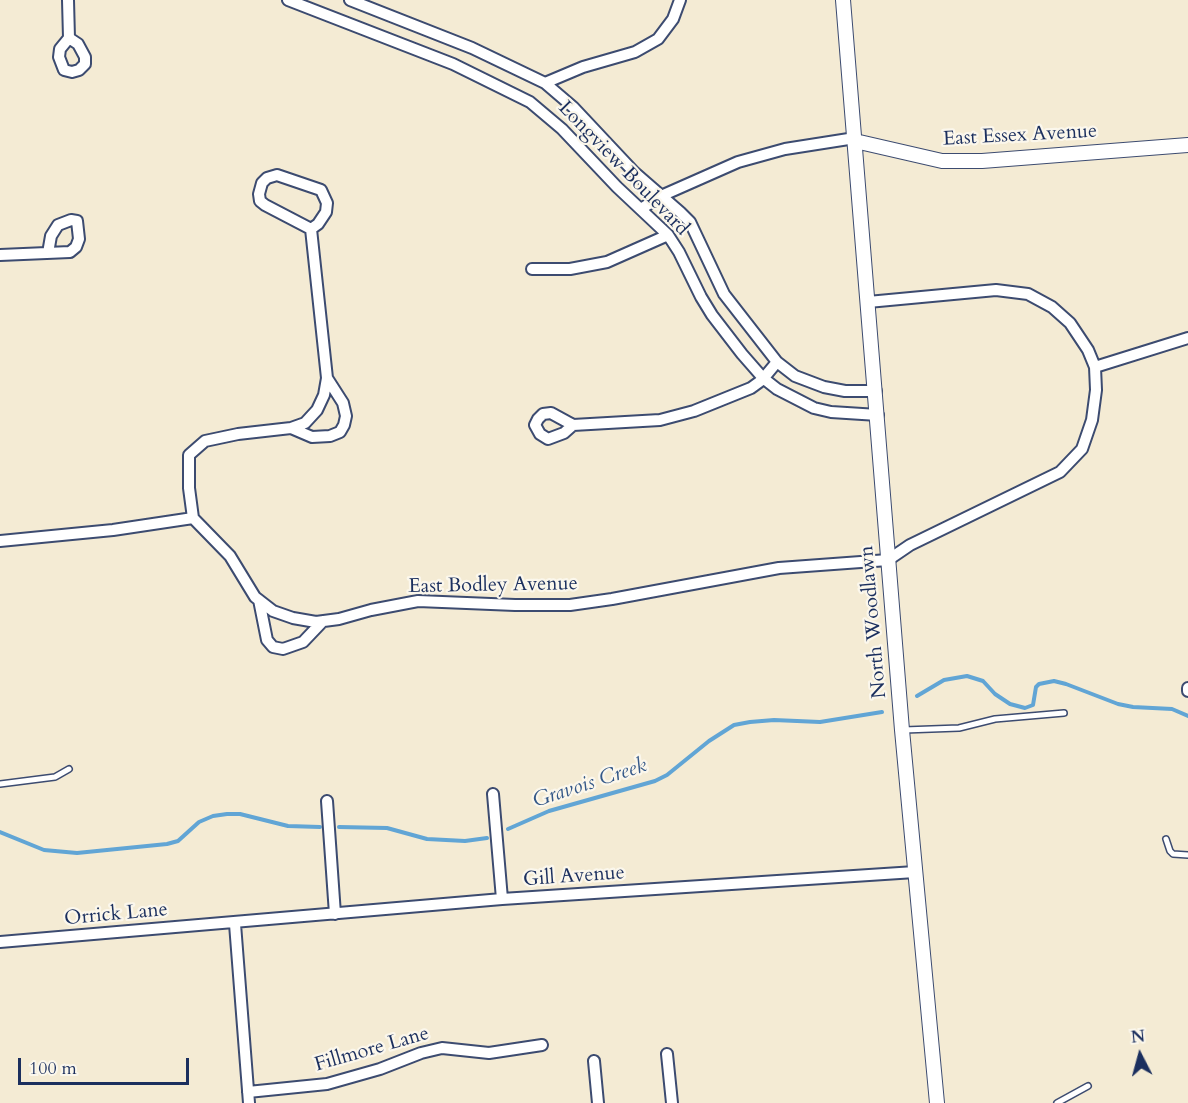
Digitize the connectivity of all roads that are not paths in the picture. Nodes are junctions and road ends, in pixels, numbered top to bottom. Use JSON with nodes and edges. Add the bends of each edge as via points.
{"nodes":[{"id":1,"x":68,"y":0,"type":"edge"},
{"id":2,"x":350,"y":0,"type":"edge"},
{"id":3,"x":680,"y":0,"type":"edge"},
{"id":4,"x":843,"y":0,"type":"edge"},
{"id":5,"x":292,"y":1,"type":"edge"},
{"id":6,"x":69,"y":38,"type":"dead end"},
{"id":7,"x":545,"y":83,"type":"junction"},
{"id":8,"x":855,"y":140,"type":"junction"},
{"id":9,"x":1188,"y":145,"type":"edge"},
{"id":10,"x":661,"y":196,"type":"junction"},
{"id":11,"x":641,"y":209,"type":"junction"},
{"id":12,"x":311,"y":229,"type":"junction"},
{"id":13,"x":668,"y":235,"type":"junction"},
{"id":14,"x":48,"y":253,"type":"dead end"},
{"id":15,"x":0,"y":255,"type":"edge"},
{"id":16,"x":532,"y":269,"type":"dead end"},
{"id":17,"x":868,"y":302,"type":"junction"},
{"id":18,"x":1188,"y":338,"type":"edge"},
{"id":19,"x":777,"y":362,"type":"junction"},
{"id":20,"x":1095,"y":367,"type":"junction"},
{"id":21,"x":327,"y":378,"type":"junction"},
{"id":22,"x":763,"y":378,"type":"junction"},
{"id":23,"x":876,"y":391,"type":"junction"},
{"id":24,"x":878,"y":416,"type":"junction"},
{"id":25,"x":573,"y":425,"type":"dead end"},
{"id":26,"x":291,"y":428,"type":"junction"},
{"id":27,"x":193,"y":518,"type":"junction"},
{"id":28,"x":0,"y":541,"type":"edge"},
{"id":29,"x":888,"y":560,"type":"junction"},
{"id":30,"x":259,"y":600,"type":"junction"},
{"id":31,"x":323,"y":621,"type":"junction"},
{"id":32,"x":1064,"y":713,"type":"dead end"},
{"id":33,"x":902,"y":730,"type":"junction"},
{"id":34,"x":69,"y":769,"type":"dead end"},
{"id":35,"x":0,"y":784,"type":"edge"},
{"id":36,"x":493,"y":794,"type":"dead end"},
{"id":37,"x":327,"y":801,"type":"dead end"},
{"id":38,"x":1166,"y":839,"type":"dead end"},
{"id":39,"x":1188,"y":855,"type":"edge"},
{"id":40,"x":915,"y":872,"type":"junction"},
{"id":41,"x":502,"y":900,"type":"junction"},
{"id":42,"x":335,"y":914,"type":"junction"},
{"id":43,"x":235,"y":924,"type":"junction"},
{"id":44,"x":0,"y":942,"type":"edge"},
{"id":45,"x":542,"y":1045,"type":"dead end"},
{"id":46,"x":667,"y":1054,"type":"dead end"},
{"id":47,"x":594,"y":1061,"type":"dead end"},
{"id":48,"x":1088,"y":1086,"type":"dead end"},
{"id":49,"x":249,"y":1099,"type":"edge"},
{"id":50,"x":237,"y":1103,"type":"edge"},
{"id":51,"x":598,"y":1103,"type":"edge"},
{"id":52,"x":672,"y":1103,"type":"edge"},
{"id":53,"x":937,"y":1103,"type":"edge"},
{"id":54,"x":1057,"y":1103,"type":"edge"}],
"edges":[{"from":1,"to":6,"type":"street"},
{"from":2,"to":7,"type":"street","name":"Longview Boulevard","via":[[464,44]]},
{"from":3,"to":7,"type":"street","via":[[674,19],[658,39],[635,52]]},
{"from":4,"to":8,"type":"street","name":"North Woodlawn"},
{"from":5,"to":11,"type":"street","name":"Longview Boulevard","via":[[453,64],[530,102]]},
{"from":7,"to":10,"type":"street","name":"Longview Boulevard","via":[[573,106]]},
{"from":8,"to":9,"type":"street","name":"East Essex Avenue","via":[[942,161]]},
{"from":8,"to":10,"type":"street","name":"East Essex Avenue","via":[[785,149],[738,162]]},
{"from":8,"to":17,"type":"street","name":"North Woodlawn"},
{"from":10,"to":11,"type":"street","name":"East Essex Avenue"},
{"from":10,"to":19,"type":"street","name":"Longview Boulevard","via":[[690,222],[724,294]]},
{"from":11,"to":13,"type":"street","name":"Longview Boulevard"},
{"from":12,"to":12,"type":"street","via":[[326,212],[321,190],[277,175],[267,178],[262,183],[260,201]]},
{"from":12,"to":21,"type":"street"},
{"from":13,"to":16,"type":"street","via":[[607,262],[570,269]]},
{"from":13,"to":22,"type":"street","name":"Longview Boulevard","via":[[711,315]]},
{"from":14,"to":15,"type":"street"},
{"from":17,"to":20,"type":"street","via":[[996,290],[1028,294],[1070,322]]},
{"from":17,"to":23,"type":"street","name":"North Woodlawn"},
{"from":18,"to":20,"type":"street"},
{"from":19,"to":22,"type":"street"},
{"from":19,"to":23,"type":"street","name":"Longview Boulevard","via":[[795,376],[824,387]]},
{"from":20,"to":29,"type":"street","via":[[1092,420],[1082,449],[1060,472],[910,545]]},
{"from":21,"to":26,"type":"street","via":[[317,410],[305,423]]},
{"from":21,"to":26,"type":"street","via":[[343,403],[346,416],[340,432],[312,437]]},
{"from":22,"to":24,"type":"street","name":"Longview Boulevard","via":[[814,408]]},
{"from":22,"to":25,"type":"street","via":[[752,388],[722,401],[660,420]]},
{"from":23,"to":24,"type":"street","name":"North Woodlawn"},
{"from":24,"to":29,"type":"street","name":"North Woodlawn"},
{"from":26,"to":27,"type":"street","via":[[205,441],[189,455]]},
{"from":27,"to":28,"type":"street"},
{"from":27,"to":30,"type":"street","name":"East Bodley Avenue","via":[[230,556]]},
{"from":29,"to":31,"type":"street","name":"East Bodley Avenue","via":[[779,568],[570,605],[418,601]]},
{"from":29,"to":33,"type":"street","name":"North Woodlawn"},
{"from":30,"to":31,"type":"street","name":"East Bodley Avenue","via":[[273,611],[293,618]]},
{"from":30,"to":31,"type":"street","via":[[267,640],[273,647],[283,649],[303,642]]},
{"from":32,"to":33,"type":"lane","via":[[995,719],[960,728]]},
{"from":33,"to":40,"type":"street","name":"North Woodlawn"},
{"from":34,"to":35,"type":"lane","via":[[55,777]]},
{"from":36,"to":41,"type":"street"},
{"from":37,"to":42,"type":"street"},
{"from":38,"to":39,"type":"lane","via":[[1173,854]]},
{"from":40,"to":41,"type":"street","name":"Gill Avenue"},
{"from":40,"to":53,"type":"street","name":"North Woodlawn"},
{"from":41,"to":42,"type":"street","name":"Gill Avenue"},
{"from":42,"to":43,"type":"street","name":"Gill Avenue"},
{"from":43,"to":44,"type":"street","name":"Orrick Lane"},
{"from":43,"to":49,"type":"street"},
{"from":45,"to":49,"type":"street","name":"Fillmore Lane","via":[[489,1053],[442,1048],[327,1084]]},
{"from":46,"to":52,"type":"street"},
{"from":47,"to":51,"type":"street"},
{"from":48,"to":54,"type":"lane"},
{"from":49,"to":50,"type":"street","name":"Fillmore Lane"}]}
